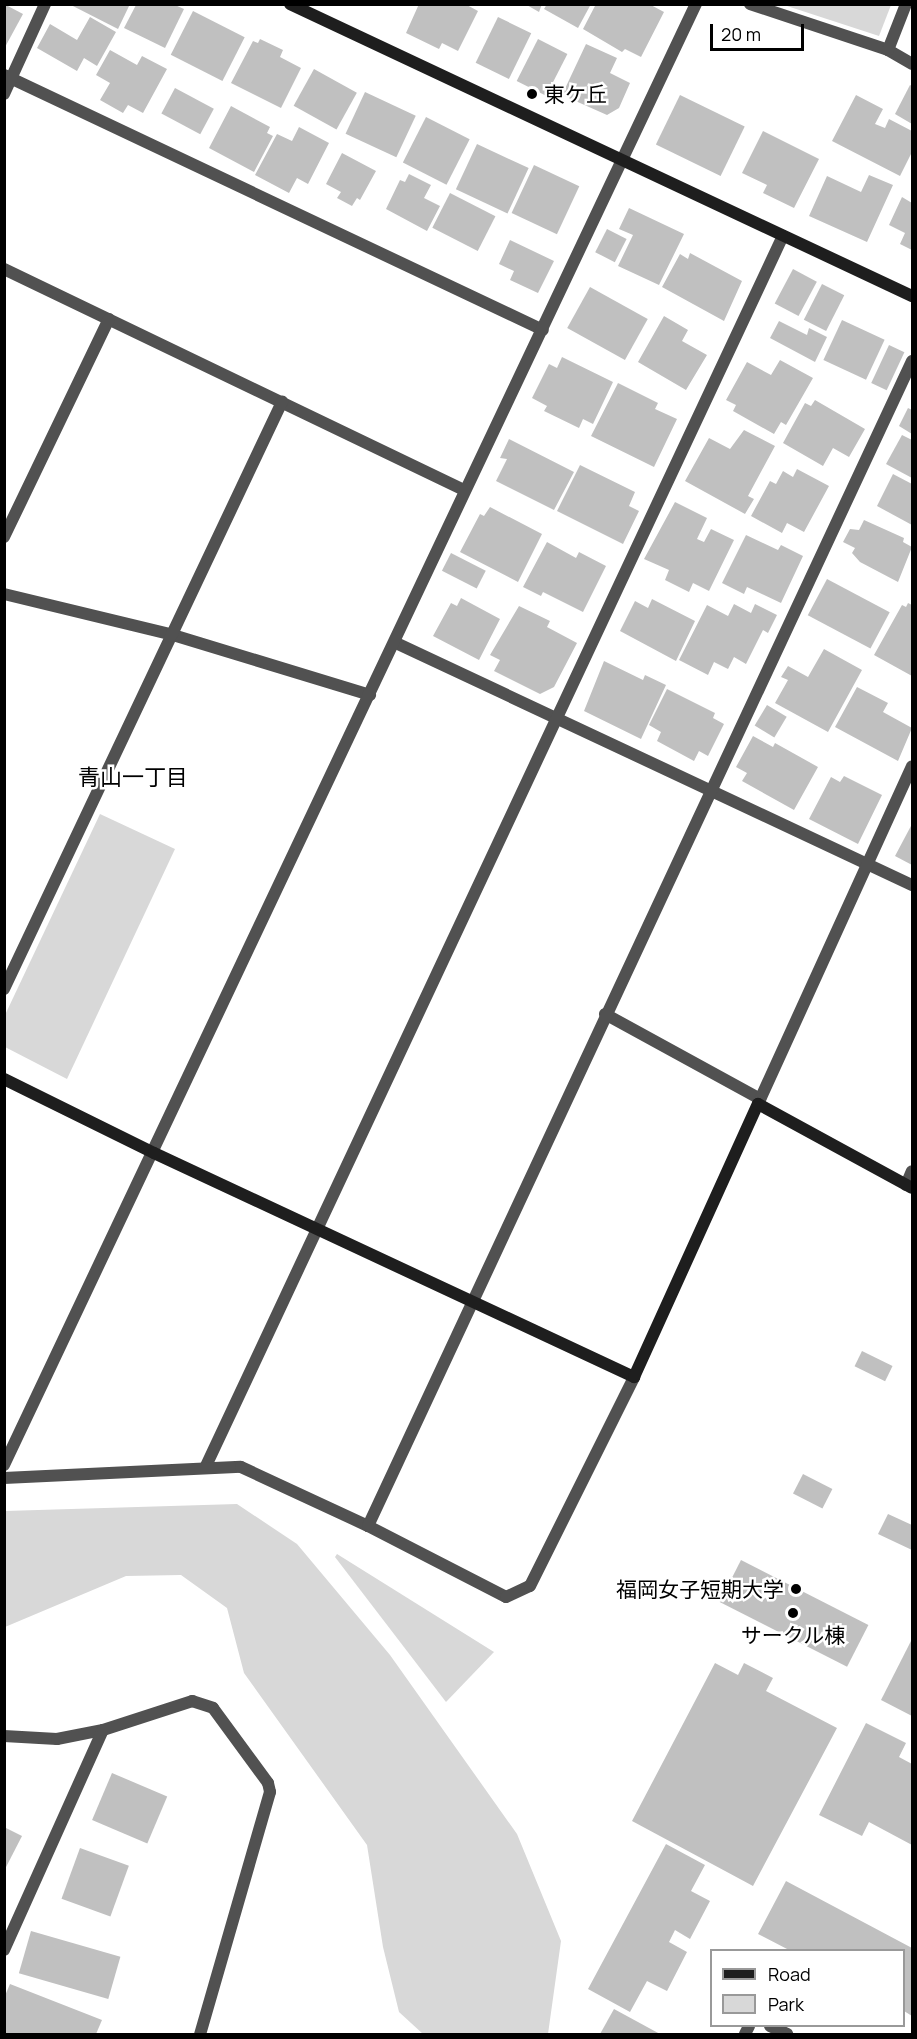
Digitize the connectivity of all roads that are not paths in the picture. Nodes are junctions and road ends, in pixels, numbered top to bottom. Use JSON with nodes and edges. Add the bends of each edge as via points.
{"nodes":[{"id":1,"x":45,"y":4,"type":"edge"},
{"id":2,"x":290,"y":4,"type":"edge"},
{"id":3,"x":696,"y":4,"type":"edge"},
{"id":4,"x":750,"y":4,"type":"edge"},
{"id":5,"x":906,"y":4,"type":"edge"},
{"id":6,"x":888,"y":50,"type":"junction"},
{"id":7,"x":912,"y":64,"type":"edge"},
{"id":8,"x":8,"y":77,"type":"edge"},
{"id":9,"x":4,"y":94,"type":"edge"},
{"id":10,"x":621,"y":159,"type":"junction"},
{"id":11,"x":783,"y":236,"type":"junction"},
{"id":12,"x":4,"y":269,"type":"edge"},
{"id":13,"x":912,"y":296,"type":"edge"},
{"id":14,"x":109,"y":319,"type":"junction"},
{"id":15,"x":543,"y":330,"type":"junction"},
{"id":16,"x":912,"y":361,"type":"edge"},
{"id":17,"x":282,"y":402,"type":"junction"},
{"id":18,"x":464,"y":490,"type":"junction"},
{"id":19,"x":4,"y":537,"type":"edge"},
{"id":20,"x":4,"y":594,"type":"edge"},
{"id":21,"x":173,"y":635,"type":"junction"},
{"id":22,"x":396,"y":643,"type":"junction"},
{"id":23,"x":370,"y":695,"type":"junction"},
{"id":24,"x":558,"y":720,"type":"junction"},
{"id":25,"x":912,"y":766,"type":"edge"},
{"id":26,"x":709,"y":792,"type":"junction"},
{"id":27,"x":866,"y":863,"type":"junction"},
{"id":28,"x":912,"y":885,"type":"edge"},
{"id":29,"x":4,"y":989,"type":"edge"},
{"id":30,"x":605,"y":1014,"type":"junction"},
{"id":31,"x":4,"y":1079,"type":"edge"},
{"id":32,"x":759,"y":1101,"type":"junction"},
{"id":33,"x":154,"y":1153,"type":"junction"},
{"id":34,"x":912,"y":1171,"type":"edge"},
{"id":35,"x":909,"y":1187,"type":"edge"},
{"id":36,"x":316,"y":1228,"type":"junction"},
{"id":37,"x":471,"y":1299,"type":"junction"},
{"id":38,"x":634,"y":1377,"type":"junction"},
{"id":39,"x":4,"y":1465,"type":"edge"},
{"id":40,"x":204,"y":1468,"type":"junction"},
{"id":41,"x":4,"y":1478,"type":"edge"},
{"id":42,"x":368,"y":1526,"type":"junction"},
{"id":43,"x":103,"y":1730,"type":"junction"},
{"id":44,"x":4,"y":1736,"type":"edge"},
{"id":45,"x":4,"y":1950,"type":"edge"},
{"id":46,"x":200,"y":2034,"type":"edge"}],
"edges":[{"from":1,"to":8,"type":"street"},
{"from":2,"to":10,"type":"street"},
{"from":3,"to":10,"type":"street"},
{"from":4,"to":6,"type":"street"},
{"from":5,"to":6,"type":"street"},
{"from":6,"to":7,"type":"street"},
{"from":8,"to":9,"type":"street"},
{"from":8,"to":15,"type":"street"},
{"from":10,"to":11,"type":"street"},
{"from":10,"to":15,"type":"street"},
{"from":11,"to":13,"type":"street"},
{"from":11,"to":24,"type":"street"},
{"from":12,"to":14,"type":"street"},
{"from":14,"to":17,"type":"street"},
{"from":14,"to":19,"type":"street"},
{"from":15,"to":18,"type":"street"},
{"from":16,"to":26,"type":"street"},
{"from":17,"to":18,"type":"street"},
{"from":17,"to":21,"type":"street"},
{"from":18,"to":22,"type":"street"},
{"from":20,"to":21,"type":"street"},
{"from":21,"to":23,"type":"street"},
{"from":21,"to":29,"type":"street"},
{"from":22,"to":23,"type":"street"},
{"from":22,"to":24,"type":"street"},
{"from":23,"to":33,"type":"street"},
{"from":24,"to":26,"type":"street"},
{"from":24,"to":36,"type":"street"},
{"from":25,"to":27,"type":"street"},
{"from":26,"to":27,"type":"street"},
{"from":26,"to":30,"type":"street"},
{"from":27,"to":28,"type":"street"},
{"from":27,"to":32,"type":"street"},
{"from":30,"to":32,"type":"street"},
{"from":30,"to":37,"type":"street"},
{"from":31,"to":33,"type":"street"},
{"from":32,"to":35,"type":"street"},
{"from":32,"to":38,"type":"street"},
{"from":33,"to":36,"type":"street"},
{"from":33,"to":39,"type":"street"},
{"from":34,"to":35,"type":"street"},
{"from":36,"to":37,"type":"street"},
{"from":36,"to":40,"type":"street"},
{"from":37,"to":38,"type":"street"},
{"from":37,"to":42,"type":"street"},
{"from":38,"to":42,"type":"street","via":[[530,1586],[506,1597]]},
{"from":40,"to":41,"type":"street"},
{"from":40,"to":42,"type":"street","via":[[241,1467]]},
{"from":43,"to":44,"type":"street","via":[[57,1739]]},
{"from":43,"to":45,"type":"street"},
{"from":43,"to":46,"type":"street","via":[[192,1701],[213,1708],[268,1783],[269,1801]]}]}
